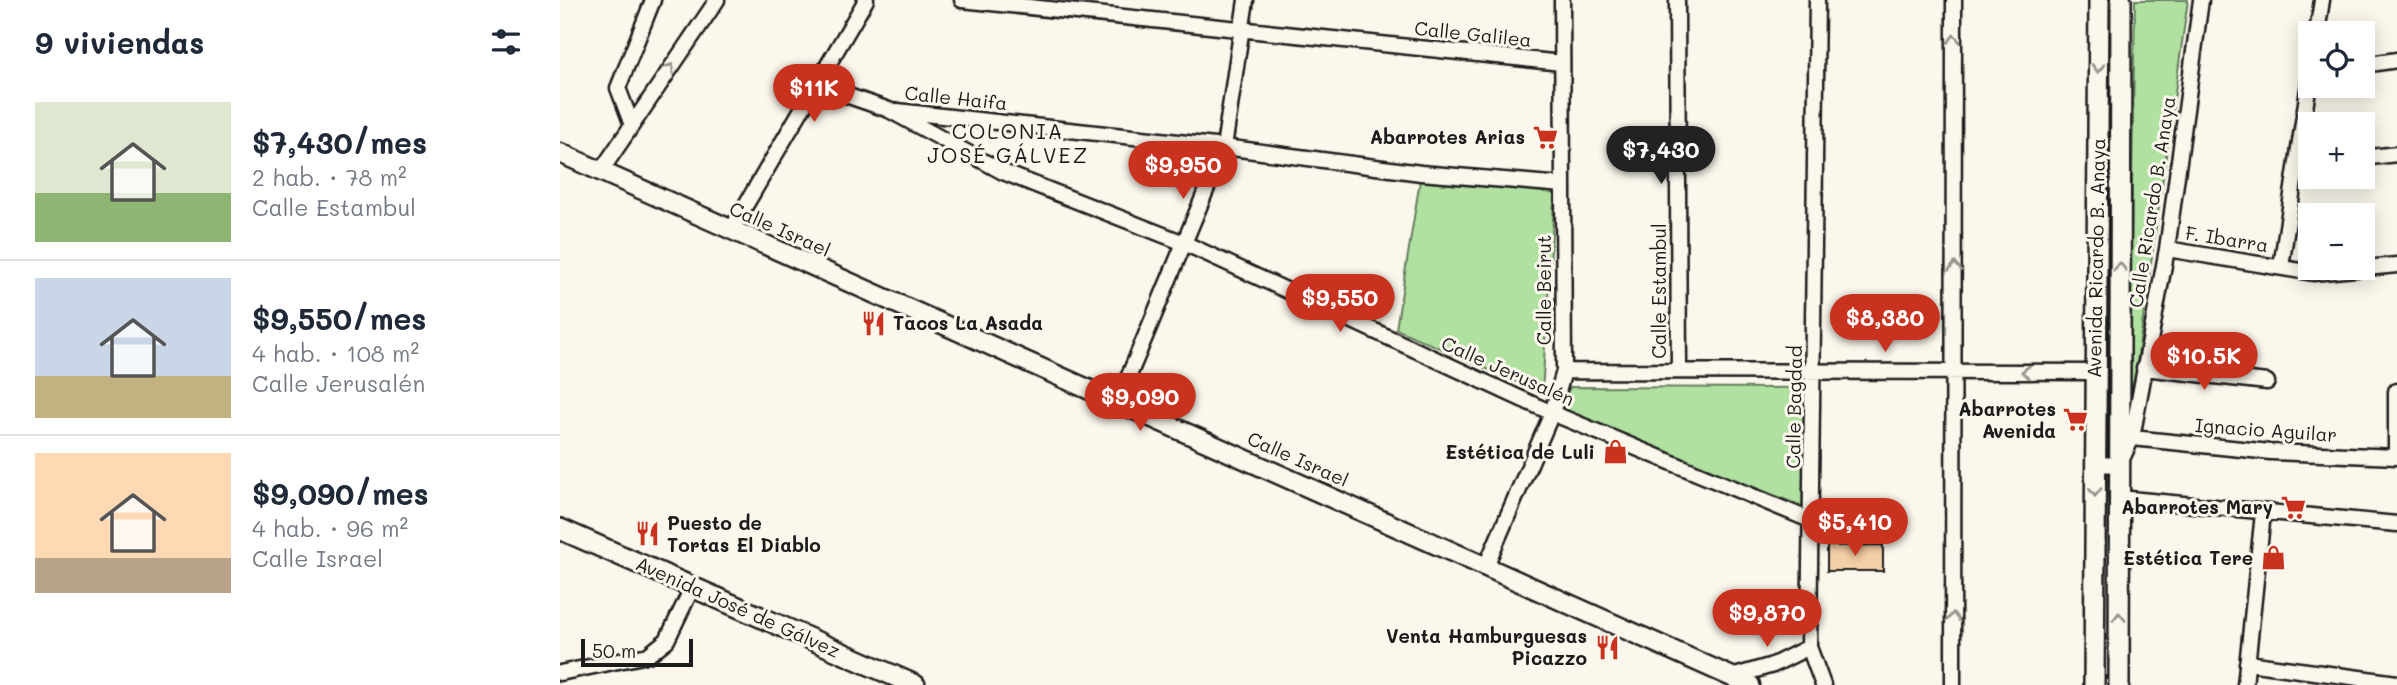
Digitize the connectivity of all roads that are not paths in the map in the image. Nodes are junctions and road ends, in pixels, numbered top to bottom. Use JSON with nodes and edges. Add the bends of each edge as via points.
{"nodes":[{"id":1,"x":653,"y":0,"type":"edge"},
{"id":2,"x":717,"y":0,"type":"edge"},
{"id":3,"x":866,"y":0,"type":"edge"},
{"id":4,"x":962,"y":0,"type":"edge"},
{"id":5,"x":1246,"y":0,"type":"edge"},
{"id":6,"x":1562,"y":0,"type":"edge"},
{"id":7,"x":1677,"y":0,"type":"edge"},
{"id":8,"x":1817,"y":0,"type":"edge"},
{"id":9,"x":1954,"y":0,"type":"edge"},
{"id":10,"x":2099,"y":0,"type":"edge"},
{"id":11,"x":2121,"y":0,"type":"edge"},
{"id":12,"x":2201,"y":0,"type":"edge"},
{"id":13,"x":2322,"y":0,"type":"edge"},
{"id":14,"x":2318,"y":21,"type":"edge"},
{"id":15,"x":1242,"y":28,"type":"junction"},
{"id":16,"x":2397,"y":61,"type":"edge"},
{"id":17,"x":1562,"y":63,"type":"junction"},
{"id":18,"x":2375,"y":63,"type":"edge"},
{"id":19,"x":817,"y":85,"type":"junction"},
{"id":20,"x":2307,"y":98,"type":"edge"},
{"id":21,"x":888,"y":110,"type":"junction"},
{"id":22,"x":632,"y":125,"type":"junction"},
{"id":23,"x":1224,"y":147,"type":"junction"},
{"id":24,"x":560,"y":153,"type":"edge"},
{"id":25,"x":2397,"y":154,"type":"edge"},
{"id":26,"x":2375,"y":157,"type":"edge"},
{"id":27,"x":601,"y":171,"type":"junction"},
{"id":28,"x":1563,"y":185,"type":"junction"},
{"id":29,"x":731,"y":230,"type":"junction"},
{"id":30,"x":1184,"y":243,"type":"junction"},
{"id":31,"x":2167,"y":249,"type":"junction"},
{"id":32,"x":2397,"y":265,"type":"edge"},
{"id":33,"x":2281,"y":268,"type":"junction"},
{"id":34,"x":2144,"y":368,"type":"junction"},
{"id":35,"x":1564,"y":371,"type":"junction"},
{"id":36,"x":1679,"y":371,"type":"junction"},
{"id":37,"x":1814,"y":371,"type":"junction"},
{"id":38,"x":1956,"y":372,"type":"junction"},
{"id":39,"x":2094,"y":372,"type":"junction"},
{"id":40,"x":2267,"y":382,"type":"dead end"},
{"id":41,"x":2396,"y":391,"type":"edge"},
{"id":42,"x":1118,"y":402,"type":"junction"},
{"id":43,"x":1552,"y":413,"type":"junction"},
{"id":44,"x":2132,"y":438,"type":"junction"},
{"id":45,"x":2396,"y":457,"type":"edge"},
{"id":46,"x":2095,"y":464,"type":"junction"},
{"id":47,"x":2119,"y":465,"type":"junction"},
{"id":48,"x":2119,"y":498,"type":"junction"},
{"id":49,"x":2263,"y":513,"type":"junction"},
{"id":50,"x":1810,"y":520,"type":"junction"},
{"id":51,"x":2397,"y":524,"type":"edge"},
{"id":52,"x":560,"y":529,"type":"edge"},
{"id":53,"x":1486,"y":566,"type":"junction"},
{"id":54,"x":693,"y":586,"type":"junction"},
{"id":55,"x":1809,"y":647,"type":"junction"},
{"id":56,"x":2247,"y":663,"type":"junction"},
{"id":57,"x":560,"y":673,"type":"edge"},
{"id":58,"x":1743,"y":681,"type":"edge"},
{"id":59,"x":2397,"y":683,"type":"edge"},
{"id":60,"x":915,"y":685,"type":"edge"},
{"id":61,"x":1824,"y":685,"type":"edge"},
{"id":62,"x":1953,"y":685,"type":"edge"},
{"id":63,"x":2094,"y":685,"type":"edge"},
{"id":64,"x":2119,"y":685,"type":"edge"},
{"id":65,"x":2245,"y":685,"type":"edge"}],
"edges":[{"from":1,"to":22,"type":"street","via":[[618,88]]},
{"from":22,"to":2,"type":"street","one_way":true},
{"from":3,"to":19,"type":"street"},
{"from":4,"to":15,"type":"street","name":"Calle Galilea"},
{"from":5,"to":15,"type":"street"},
{"from":6,"to":17,"type":"street","name":"Calle Beirut"},
{"from":7,"to":36,"type":"street","name":"Calle Estambul"},
{"from":8,"to":37,"type":"street","name":"Calle Bagdad"},
{"from":38,"to":9,"type":"street","one_way":true},
{"from":10,"to":39,"type":"main road","name":"Avenida Ricardo B. Anaya","one_way":true},
{"from":47,"to":11,"type":"main road","name":"Avenida Ricardo B. Anaya","one_way":true},
{"from":12,"to":31,"type":"street","name":"Calle Ricardo B. Anaya"},
{"from":13,"to":14,"type":"street"},
{"from":15,"to":17,"type":"street","name":"Calle Galilea"},
{"from":15,"to":23,"type":"street"},
{"from":16,"to":18,"type":"street"},
{"from":17,"to":28,"type":"street","name":"Calle Beirut"},
{"from":19,"to":21,"type":"street"},
{"from":19,"to":29,"type":"street"},
{"from":20,"to":33,"type":"street"},
{"from":21,"to":23,"type":"street","name":"Calle Haifa"},
{"from":21,"to":30,"type":"street","name":"Calle Jerusalén","via":[[1003,172]]},
{"from":22,"to":27,"type":"street"},
{"from":23,"to":28,"type":"street","name":"Calle Haifa","via":[[1421,173]]},
{"from":23,"to":30,"type":"street"},
{"from":24,"to":27,"type":"street","name":"Calle Israel"},
{"from":25,"to":26,"type":"street"},
{"from":27,"to":29,"type":"street","name":"Calle Israel"},
{"from":28,"to":35,"type":"street","name":"Calle Beirut"},
{"from":29,"to":42,"type":"street","name":"Calle Israel"},
{"from":30,"to":42,"type":"street"},
{"from":30,"to":43,"type":"street","name":"Calle Jerusalén"},
{"from":31,"to":33,"type":"street","name":"F. Ibarra"},
{"from":31,"to":34,"type":"street","name":"Calle Ricardo B. Anaya"},
{"from":32,"to":33,"type":"street","name":"F. Ibarra","via":[[2313,274]]},
{"from":34,"to":40,"type":"street"},
{"from":34,"to":44,"type":"street","name":"Calle Ricardo B. Anaya"},
{"from":35,"to":36,"type":"street"},
{"from":35,"to":43,"type":"street","name":"Calle Beirut"},
{"from":36,"to":37,"type":"street"},
{"from":37,"to":38,"type":"street"},
{"from":37,"to":50,"type":"street","name":"Calle Bagdad"},
{"from":39,"to":38,"type":"street","one_way":true},
{"from":62,"to":38,"type":"street","one_way":true},
{"from":39,"to":46,"type":"main road","name":"Avenida Ricardo B. Anaya"},
{"from":41,"to":45,"type":"street"},
{"from":42,"to":53,"type":"street","name":"Calle Israel"},
{"from":43,"to":50,"type":"street","name":"Calle Jerusalén"},
{"from":43,"to":53,"type":"street","name":"Calle Beirut"},
{"from":44,"to":45,"type":"street","name":"Ignacio Aguilar","via":[[2271,452]]},
{"from":44,"to":47,"type":"street","name":"Calle Ricardo B. Anaya"},
{"from":46,"to":47,"type":"street"},
{"from":46,"to":63,"type":"main road","name":"Avenida Ricardo B. Anaya","one_way":true},
{"from":47,"to":48,"type":"main road","name":"Avenida Ricardo B. Anaya"},
{"from":48,"to":49,"type":"street"},
{"from":64,"to":48,"type":"main road","name":"Avenida Ricardo B. Anaya","one_way":true},
{"from":49,"to":51,"type":"street"},
{"from":49,"to":56,"type":"street"},
{"from":50,"to":55,"type":"street","name":"Calle Bagdad"},
{"from":52,"to":54,"type":"main road","name":"Avenida José de Gálvez"},
{"from":53,"to":58,"type":"street","name":"Calle Israel"},
{"from":54,"to":57,"type":"street","via":[[667,640],[648,655]]},
{"from":54,"to":60,"type":"main road","name":"Avenida José de Gálvez"},
{"from":55,"to":58,"type":"street"},
{"from":55,"to":61,"type":"street","name":"Calle Bagdad"},
{"from":56,"to":59,"type":"street"},
{"from":56,"to":65,"type":"street"}]}
